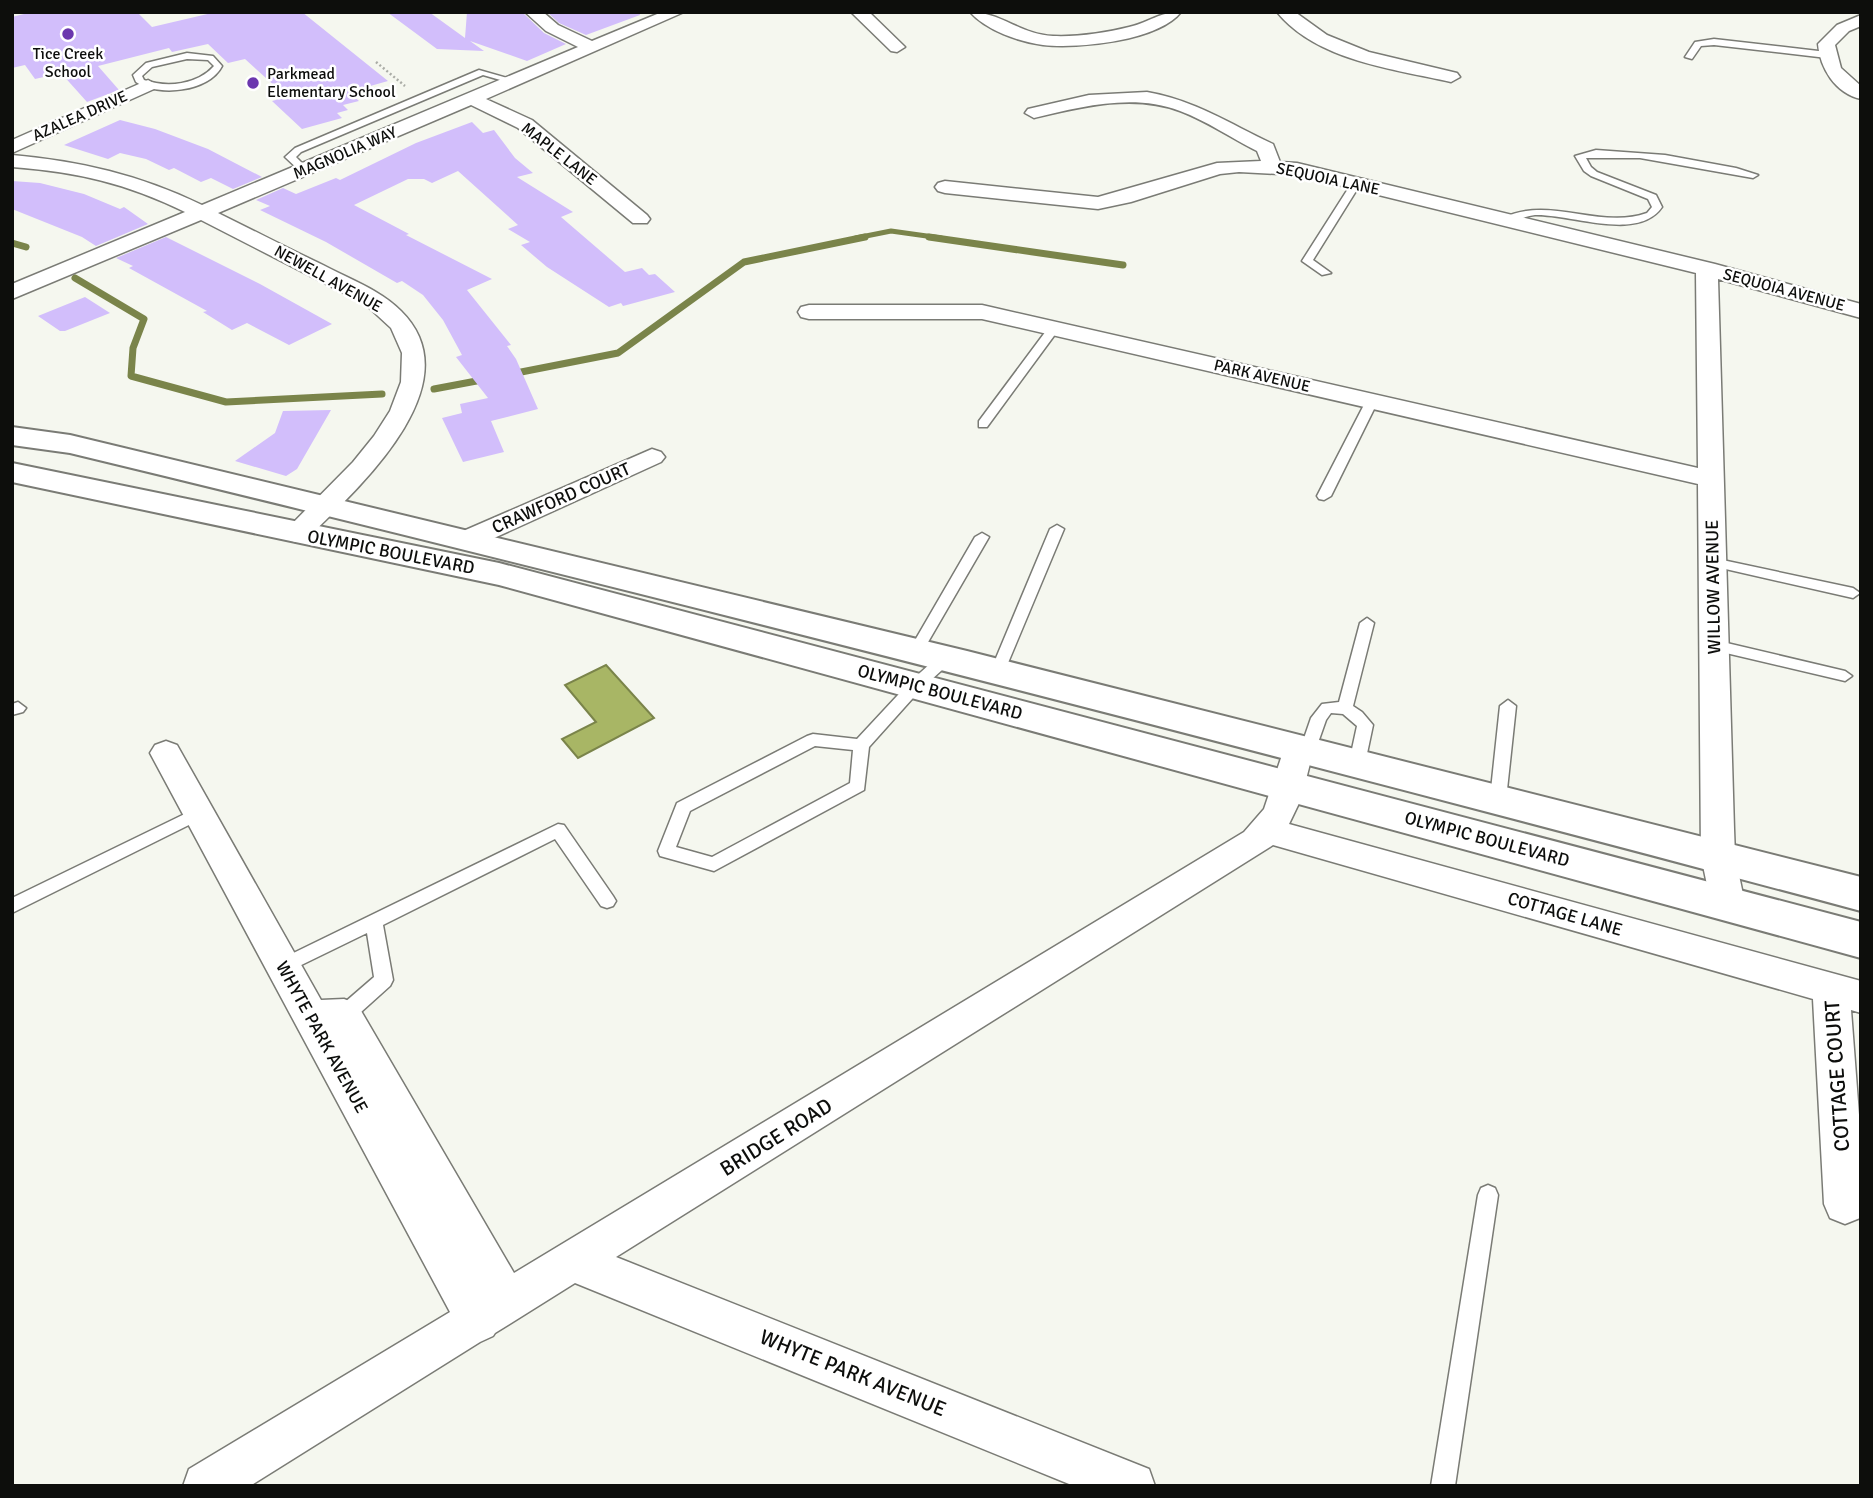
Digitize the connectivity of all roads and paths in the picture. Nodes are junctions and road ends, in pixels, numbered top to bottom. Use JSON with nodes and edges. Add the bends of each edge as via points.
{"nodes":[{"id":1,"x":533,"y":12,"type":"edge"},
{"id":2,"x":676,"y":12,"type":"edge"},
{"id":3,"x":859,"y":12,"type":"edge"},
{"id":4,"x":978,"y":12,"type":"edge"},
{"id":5,"x":1173,"y":12,"type":"edge"},
{"id":6,"x":1285,"y":12,"type":"edge"},
{"id":7,"x":1861,"y":20,"type":"edge"},
{"id":8,"x":1849,"y":46,"type":"dead end"},
{"id":9,"x":897,"y":47,"type":"dead end"},
{"id":10,"x":592,"y":48,"type":"junction"},
{"id":11,"x":1827,"y":50,"type":"junction"},
{"id":12,"x":1689,"y":57,"type":"dead end"},
{"id":13,"x":1451,"y":77,"type":"dead end"},
{"id":14,"x":514,"y":81,"type":"junction"},
{"id":15,"x":148,"y":85,"type":"junction"},
{"id":16,"x":1861,"y":93,"type":"edge"},
{"id":17,"x":472,"y":99,"type":"junction"},
{"id":18,"x":1034,"y":113,"type":"dead end"},
{"id":19,"x":12,"y":147,"type":"edge"},
{"id":20,"x":12,"y":160,"type":"edge"},
{"id":21,"x":1272,"y":167,"type":"junction"},
{"id":22,"x":304,"y":170,"type":"junction"},
{"id":23,"x":1753,"y":175,"type":"dead end"},
{"id":24,"x":1356,"y":183,"type":"junction"},
{"id":25,"x":945,"y":187,"type":"dead end"},
{"id":26,"x":205,"y":213,"type":"junction"},
{"id":27,"x":640,"y":219,"type":"dead end"},
{"id":28,"x":1507,"y":220,"type":"junction"},
{"id":29,"x":1707,"y":269,"type":"junction"},
{"id":30,"x":1326,"y":273,"type":"dead end"},
{"id":31,"x":12,"y":292,"type":"edge"},
{"id":32,"x":1861,"y":311,"type":"edge"},
{"id":33,"x":809,"y":312,"type":"dead end"},
{"id":34,"x":1053,"y":329,"type":"junction"},
{"id":35,"x":1372,"y":401,"type":"junction"},
{"id":36,"x":983,"y":424,"type":"dead end"},
{"id":37,"x":12,"y":436,"type":"edge"},
{"id":38,"x":652,"y":457,"type":"dead end"},
{"id":39,"x":12,"y":472,"type":"edge"},
{"id":40,"x":1711,"y":478,"type":"junction"},
{"id":41,"x":1324,"y":496,"type":"dead end"},
{"id":42,"x":327,"y":504,"type":"junction"},
{"id":43,"x":1057,"y":528,"type":"dead end"},
{"id":44,"x":296,"y":533,"type":"junction"},
{"id":45,"x":982,"y":537,"type":"dead end"},
{"id":46,"x":471,"y":538,"type":"junction"},
{"id":47,"x":1713,"y":562,"type":"junction"},
{"id":48,"x":1853,"y":593,"type":"dead end"},
{"id":49,"x":1367,"y":623,"type":"dead end"},
{"id":50,"x":1714,"y":645,"type":"junction"},
{"id":51,"x":932,"y":653,"type":"junction"},
{"id":52,"x":998,"y":670,"type":"junction"},
{"id":53,"x":1845,"y":676,"type":"dead end"},
{"id":54,"x":916,"y":685,"type":"junction"},
{"id":55,"x":1508,"y":706,"type":"dead end"},
{"id":56,"x":1345,"y":709,"type":"junction"},
{"id":57,"x":861,"y":745,"type":"junction"},
{"id":58,"x":166,"y":753,"type":"dead end"},
{"id":59,"x":1298,"y":761,"type":"junction"},
{"id":60,"x":1357,"y":763,"type":"junction"},
{"id":61,"x":1498,"y":799,"type":"junction"},
{"id":62,"x":199,"y":813,"type":"junction"},
{"id":63,"x":1269,"y":831,"type":"junction"},
{"id":64,"x":1718,"y":856,"type":"junction"},
{"id":65,"x":1861,"y":894,"type":"edge"},
{"id":66,"x":607,"y":901,"type":"dead end"},
{"id":67,"x":1728,"y":904,"type":"junction"},
{"id":68,"x":12,"y":906,"type":"edge"},
{"id":69,"x":374,"y":921,"type":"junction"},
{"id":70,"x":1861,"y":940,"type":"edge"},
{"id":71,"x":284,"y":966,"type":"junction"},
{"id":72,"x":1846,"y":993,"type":"edge"},
{"id":73,"x":328,"y":1016,"type":"junction"},
{"id":74,"x":1488,"y":1195,"type":"dead end"},
{"id":75,"x":1845,"y":1204,"type":"dead end"},
{"id":76,"x":574,"y":1261,"type":"junction"},
{"id":77,"x":493,"y":1311,"type":"junction"},
{"id":78,"x":206,"y":1486,"type":"edge"},
{"id":79,"x":1132,"y":1486,"type":"edge"},
{"id":80,"x":1443,"y":1486,"type":"edge"}],
"edges":[{"from":1,"to":10,"type":"street","via":[[552,28]]},
{"from":2,"to":10,"type":"street","name":"MAGNOLIA WAY"},
{"from":3,"to":9,"type":"street"},
{"from":4,"to":5,"type":"street","via":[[1015,33],[1070,41],[1154,25]]},
{"from":6,"to":13,"type":"street","via":[[1333,45]]},
{"from":7,"to":11,"type":"street","via":[[1843,28]]},
{"from":8,"to":11,"type":"street"},
{"from":10,"to":14,"type":"street","name":"MAGNOLIA WAY"},
{"from":11,"to":12,"type":"lane","via":[[1709,42],[1696,46]]},
{"from":11,"to":16,"type":"street","via":[[1828,63],[1839,79]]},
{"from":14,"to":17,"type":"street","name":"MAGNOLIA WAY"},
{"from":14,"to":22,"type":"lane","via":[[482,72],[298,150],[290,157]]},
{"from":15,"to":15,"type":"lane","via":[[190,83],[211,75],[218,65],[200,56],[160,60],[137,75]]},
{"from":15,"to":19,"type":"street","name":"AZALEA DRIVE"},
{"from":17,"to":22,"type":"street","name":"MAGNOLIA WAY"},
{"from":17,"to":27,"type":"street","name":"MAPLE LANE","via":[[525,124]]},
{"from":18,"to":21,"type":"street","via":[[1090,99],[1152,100],[1183,106],[1266,148]]},
{"from":20,"to":26,"type":"street","name":"NEWELL AVENUE","via":[[120,176]]},
{"from":21,"to":24,"type":"street","name":"SEQUOIA LANE"},
{"from":21,"to":25,"type":"street","name":"SEQUOIA LANE","via":[[1217,169],[1098,203]]},
{"from":22,"to":26,"type":"street","name":"MAGNOLIA WAY"},
{"from":23,"to":28,"type":"lane","via":[[1644,156],[1590,153],[1580,156],[1587,169],[1652,197],[1656,213],[1627,221],[1538,212]]},
{"from":24,"to":28,"type":"street","name":"SEQUOIA LANE"},
{"from":24,"to":30,"type":"lane","via":[[1307,261]]},
{"from":26,"to":31,"type":"street","name":"MAGNOLIA WAY"},
{"from":26,"to":42,"type":"street","name":"NEWELL AVENUE","via":[[368,297],[402,327],[412,346],[415,371],[406,404],[362,471]]},
{"from":28,"to":29,"type":"street","name":"SEQUOIA LANE"},
{"from":29,"to":32,"type":"street","name":"SEQUOIA AVENUE"},
{"from":29,"to":40,"type":"street","name":"WILLOW AVENUE"},
{"from":33,"to":34,"type":"street","name":"PARK AVENUE","via":[[982,312]]},
{"from":34,"to":35,"type":"street","name":"PARK AVENUE"},
{"from":34,"to":36,"type":"lane"},
{"from":35,"to":40,"type":"street","name":"PARK AVENUE"},
{"from":35,"to":41,"type":"lane"},
{"from":37,"to":42,"type":"main road","name":"OLYMPIC BOULEVARD","via":[[70,444]]},
{"from":38,"to":46,"type":"street","name":"CRAWFORD COURT"},
{"from":39,"to":44,"type":"main road","name":"OLYMPIC BOULEVARD"},
{"from":40,"to":47,"type":"street","name":"WILLOW AVENUE"},
{"from":42,"to":44,"type":"street","name":"NEWELL AVENUE"},
{"from":42,"to":46,"type":"main road","name":"OLYMPIC BOULEVARD"},
{"from":43,"to":52,"type":"lane"},
{"from":44,"to":54,"type":"main road","name":"OLYMPIC BOULEVARD","via":[[499,574]]},
{"from":45,"to":51,"type":"lane"},
{"from":46,"to":51,"type":"main road","name":"OLYMPIC BOULEVARD"},
{"from":47,"to":48,"type":"lane"},
{"from":47,"to":50,"type":"street","name":"WILLOW AVENUE"},
{"from":49,"to":56,"type":"lane"},
{"from":50,"to":53,"type":"lane"},
{"from":50,"to":64,"type":"street","name":"WILLOW AVENUE"},
{"from":51,"to":52,"type":"main road","name":"OLYMPIC BOULEVARD"},
{"from":51,"to":54,"type":"lane"},
{"from":52,"to":59,"type":"main road","name":"OLYMPIC BOULEVARD"},
{"from":54,"to":57,"type":"lane"},
{"from":54,"to":59,"type":"main road","name":"OLYMPIC BOULEVARD"},
{"from":55,"to":61,"type":"lane"},
{"from":56,"to":59,"type":"lane","via":[[1327,708]]},
{"from":56,"to":60,"type":"lane","via":[[1355,712],[1364,725]]},
{"from":57,"to":57,"type":"lane","via":[[858,786],[714,864],[666,851],[683,807],[813,740]]},
{"from":58,"to":62,"type":"street","name":"WHYTE PARK AVENUE"},
{"from":59,"to":60,"type":"main road","name":"OLYMPIC BOULEVARD"},
{"from":59,"to":63,"type":"street"},
{"from":59,"to":67,"type":"main road","name":"OLYMPIC BOULEVARD"},
{"from":60,"to":61,"type":"main road","name":"OLYMPIC BOULEVARD"},
{"from":61,"to":64,"type":"main road","name":"OLYMPIC BOULEVARD"},
{"from":62,"to":68,"type":"lane"},
{"from":62,"to":71,"type":"street","name":"WHYTE PARK AVENUE"},
{"from":63,"to":72,"type":"street","name":"COTTAGE LANE"},
{"from":63,"to":76,"type":"street","name":"BRIDGE ROAD"},
{"from":64,"to":65,"type":"main road","name":"OLYMPIC BOULEVARD"},
{"from":64,"to":67,"type":"street","name":"WILLOW AVENUE"},
{"from":66,"to":69,"type":"lane","via":[[558,830]]},
{"from":67,"to":70,"type":"main road","name":"OLYMPIC BOULEVARD"},
{"from":69,"to":71,"type":"lane"},
{"from":69,"to":73,"type":"lane","via":[[384,981]]},
{"from":71,"to":73,"type":"street","name":"WHYTE PARK AVENUE"},
{"from":72,"to":75,"type":"street","name":"COTTAGE COURT"},
{"from":73,"to":77,"type":"street","name":"WHYTE PARK AVENUE"},
{"from":74,"to":80,"type":"lane"},
{"from":76,"to":77,"type":"street","name":"BRIDGE ROAD"},
{"from":76,"to":79,"type":"street","name":"WHYTE PARK AVENUE"},
{"from":77,"to":78,"type":"street","name":"BRIDGE ROAD"}]}
